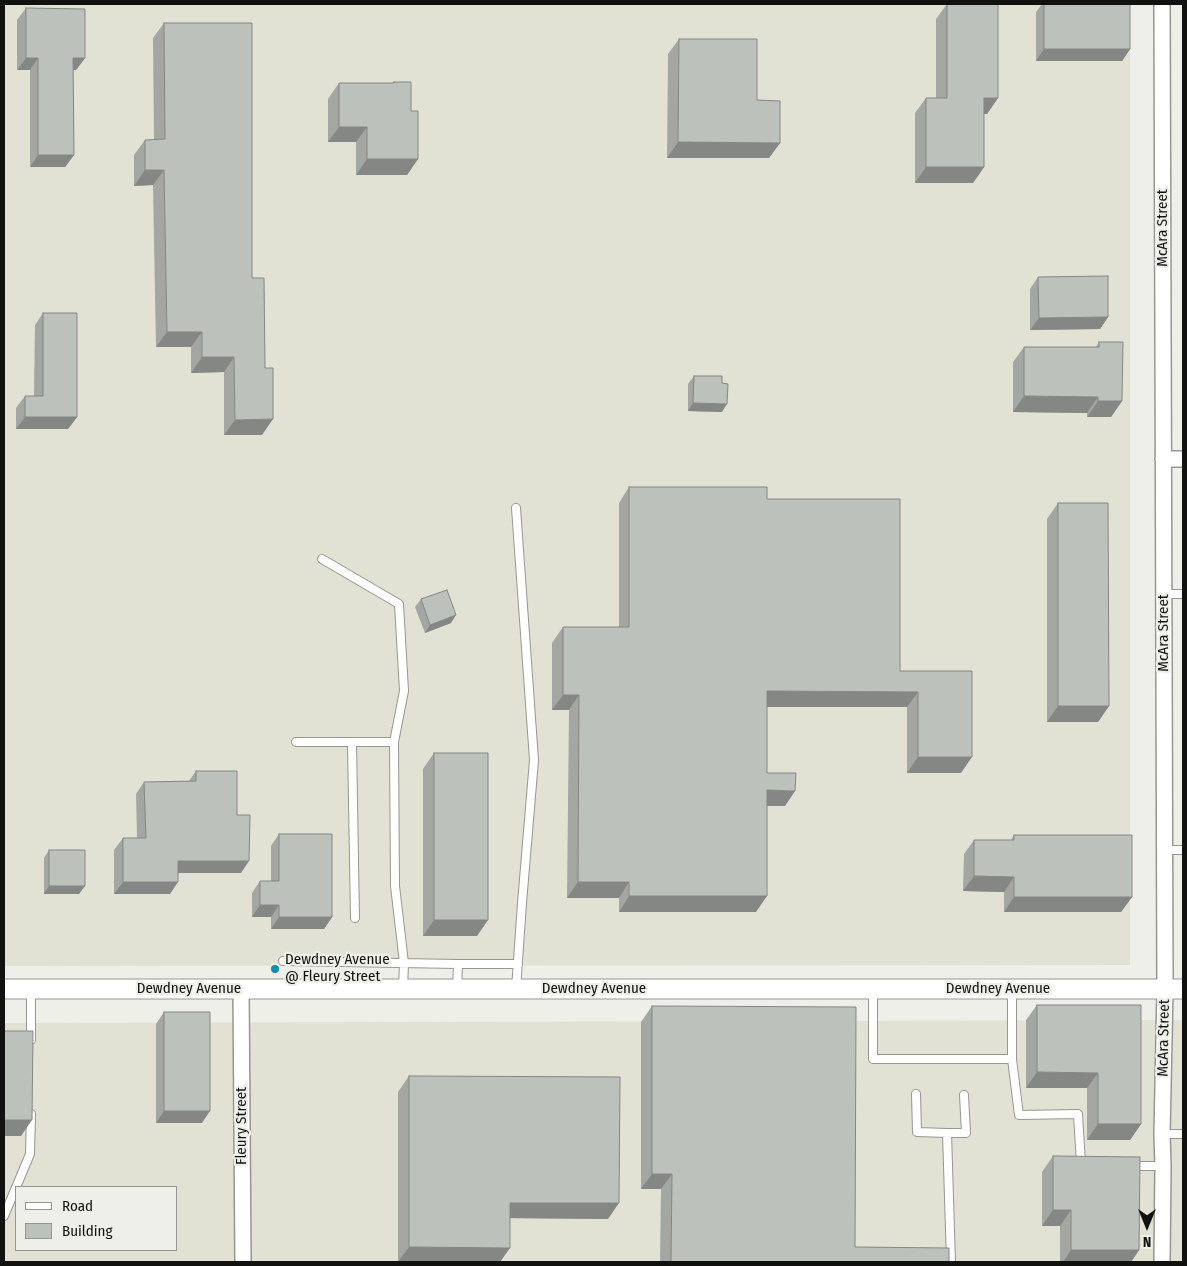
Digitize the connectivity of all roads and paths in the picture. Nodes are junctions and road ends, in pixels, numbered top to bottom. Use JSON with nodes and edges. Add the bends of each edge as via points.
{"nodes":[{"id":1,"x":1162,"y":4,"type":"edge"},
{"id":2,"x":1163,"y":459,"type":"junction"},
{"id":3,"x":1183,"y":459,"type":"edge"},
{"id":4,"x":516,"y":508,"type":"dead end"},
{"id":5,"x":322,"y":559,"type":"dead end"},
{"id":6,"x":1164,"y":594,"type":"junction"},
{"id":7,"x":1183,"y":594,"type":"edge"},
{"id":8,"x":296,"y":742,"type":"dead end"},
{"id":9,"x":394,"y":742,"type":"junction"},
{"id":10,"x":352,"y":743,"type":"junction"},
{"id":11,"x":1164,"y":850,"type":"junction"},
{"id":12,"x":1183,"y":850,"type":"edge"},
{"id":13,"x":355,"y":918,"type":"dead end"},
{"id":14,"x":283,"y":961,"type":"dead end"},
{"id":15,"x":404,"y":963,"type":"junction"},
{"id":16,"x":458,"y":964,"type":"junction"},
{"id":17,"x":518,"y":964,"type":"junction"},
{"id":18,"x":4,"y":989,"type":"edge"},
{"id":19,"x":31,"y":989,"type":"junction"},
{"id":20,"x":241,"y":989,"type":"junction"},
{"id":21,"x":403,"y":989,"type":"junction"},
{"id":22,"x":457,"y":989,"type":"junction"},
{"id":23,"x":516,"y":989,"type":"junction"},
{"id":24,"x":873,"y":989,"type":"junction"},
{"id":25,"x":1012,"y":989,"type":"junction"},
{"id":26,"x":1174,"y":989,"type":"edge"},
{"id":27,"x":22,"y":1035,"type":"edge"},
{"id":28,"x":31,"y":1035,"type":"junction"},
{"id":29,"x":31,"y":1053,"type":"edge"},
{"id":30,"x":1012,"y":1060,"type":"junction"},
{"id":31,"x":916,"y":1094,"type":"dead end"},
{"id":32,"x":964,"y":1095,"type":"dead end"},
{"id":33,"x":31,"y":1107,"type":"edge"},
{"id":34,"x":947,"y":1133,"type":"junction"},
{"id":35,"x":1162,"y":1134,"type":"junction"},
{"id":36,"x":1183,"y":1134,"type":"edge"},
{"id":37,"x":1090,"y":1165,"type":"edge"},
{"id":38,"x":1125,"y":1166,"type":"edge"},
{"id":39,"x":1163,"y":1166,"type":"junction"},
{"id":40,"x":17,"y":1186,"type":"edge"},
{"id":41,"x":15,"y":1190,"type":"edge"},
{"id":42,"x":4,"y":1216,"type":"edge"},
{"id":43,"x":242,"y":1262,"type":"edge"},
{"id":44,"x":951,"y":1262,"type":"edge"},
{"id":45,"x":1162,"y":1262,"type":"edge"}],
"edges":[{"from":1,"to":2,"type":"street","name":"McAra Street"},
{"from":2,"to":3,"type":"street"},
{"from":2,"to":6,"type":"street","name":"McAra Street"},
{"from":4,"to":17,"type":"lane","via":[[534,760]]},
{"from":5,"to":9,"type":"lane","via":[[398,604],[404,691]]},
{"from":6,"to":7,"type":"lane"},
{"from":6,"to":11,"type":"street","name":"McAra Street"},
{"from":8,"to":10,"type":"lane"},
{"from":9,"to":10,"type":"lane"},
{"from":9,"to":15,"type":"lane","via":[[395,886]]},
{"from":10,"to":13,"type":"lane"},
{"from":11,"to":12,"type":"lane"},
{"from":11,"to":26,"type":"street","name":"McAra Street"},
{"from":14,"to":15,"type":"lane"},
{"from":15,"to":16,"type":"lane"},
{"from":15,"to":21,"type":"lane"},
{"from":16,"to":17,"type":"lane"},
{"from":16,"to":22,"type":"lane"},
{"from":17,"to":23,"type":"lane"},
{"from":18,"to":19,"type":"street","name":"Dewdney Avenue"},
{"from":19,"to":20,"type":"street","name":"Dewdney Avenue"},
{"from":19,"to":28,"type":"lane"},
{"from":20,"to":21,"type":"street","name":"Dewdney Avenue"},
{"from":20,"to":43,"type":"street","name":"Fleury Street"},
{"from":21,"to":22,"type":"street","name":"Dewdney Avenue"},
{"from":22,"to":23,"type":"street","name":"Dewdney Avenue"},
{"from":23,"to":24,"type":"street","name":"Dewdney Avenue"},
{"from":24,"to":25,"type":"street","name":"Dewdney Avenue"},
{"from":24,"to":30,"type":"lane","via":[[873,1060]]},
{"from":25,"to":26,"type":"street","name":"Dewdney Avenue"},
{"from":25,"to":30,"type":"lane"},
{"from":26,"to":35,"type":"street","name":"McAra Street"},
{"from":27,"to":28,"type":"lane"},
{"from":28,"to":29,"type":"lane"},
{"from":30,"to":37,"type":"lane","via":[[1019,1115],[1078,1114],[1081,1164]]},
{"from":31,"to":34,"type":"lane","via":[[917,1132]]},
{"from":32,"to":34,"type":"lane","via":[[966,1133]]},
{"from":33,"to":40,"type":"lane","via":[[30,1154]]},
{"from":34,"to":44,"type":"lane"},
{"from":35,"to":36,"type":"lane"},
{"from":35,"to":39,"type":"street","name":"McAra Street"},
{"from":38,"to":39,"type":"lane"},
{"from":39,"to":45,"type":"street","name":"McAra Street"},
{"from":41,"to":42,"type":"lane"}]}
